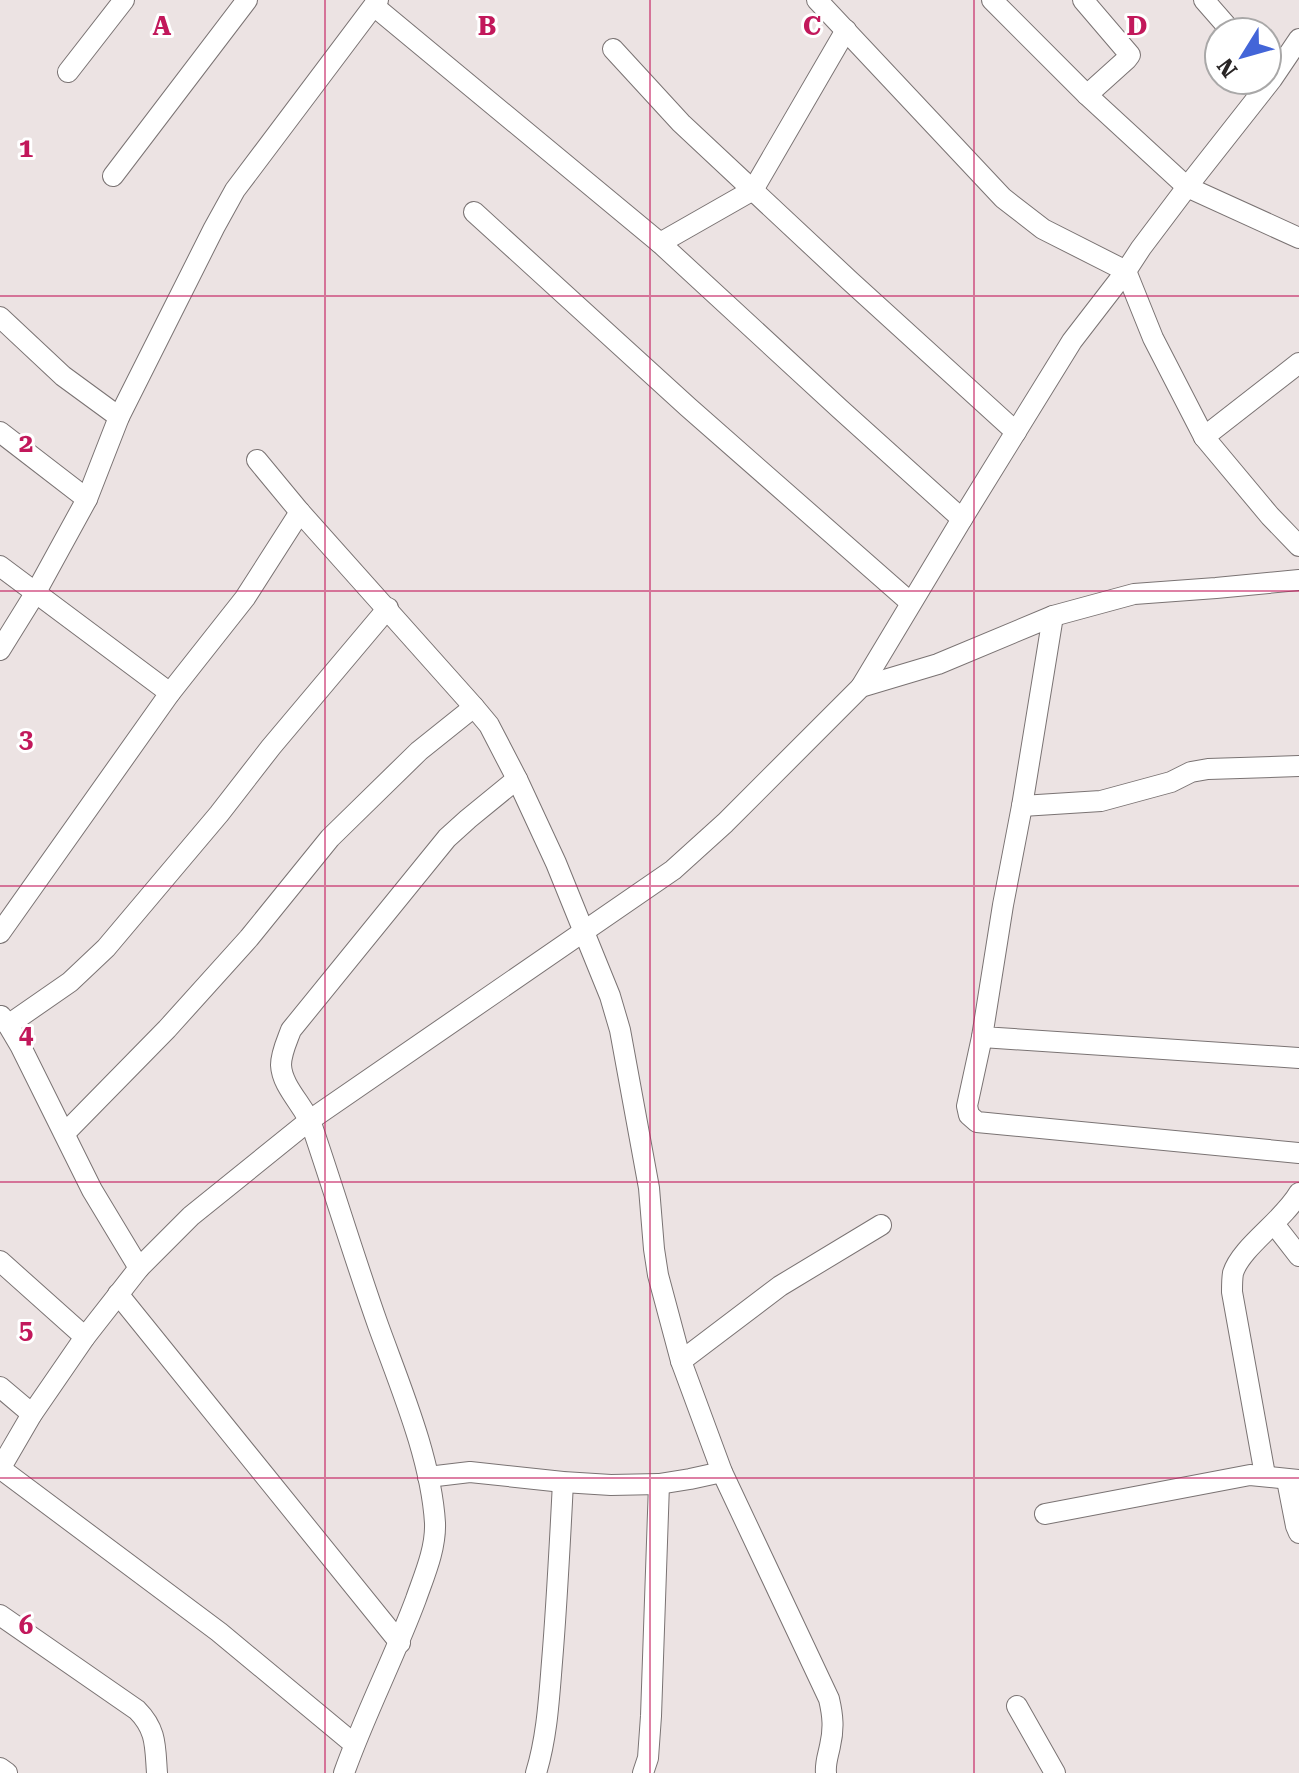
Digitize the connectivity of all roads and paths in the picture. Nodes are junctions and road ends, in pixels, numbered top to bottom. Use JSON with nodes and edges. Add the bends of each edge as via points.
{"nodes":[{"id":1,"x":124,"y":0,"type":"edge"},
{"id":2,"x":247,"y":0,"type":"edge"},
{"id":3,"x":817,"y":0,"type":"edge"},
{"id":4,"x":992,"y":0,"type":"edge"},
{"id":5,"x":1083,"y":0,"type":"edge"},
{"id":6,"x":1204,"y":0,"type":"edge"},
{"id":7,"x":376,"y":3,"type":"edge"},
{"id":8,"x":1218,"y":16,"type":"edge"},
{"id":9,"x":846,"y":30,"type":"junction"},
{"id":10,"x":1299,"y":39,"type":"edge"},
{"id":11,"x":613,"y":49,"type":"dead end"},
{"id":12,"x":1283,"y":59,"type":"edge"},
{"id":13,"x":68,"y":72,"type":"dead end"},
{"id":14,"x":1087,"y":95,"type":"junction"},
{"id":15,"x":1254,"y":96,"type":"edge"},
{"id":16,"x":113,"y":176,"type":"dead end"},
{"id":17,"x":1187,"y":187,"type":"junction"},
{"id":18,"x":753,"y":190,"type":"junction"},
{"id":19,"x":474,"y":212,"type":"dead end"},
{"id":20,"x":1299,"y":238,"type":"edge"},
{"id":21,"x":660,"y":243,"type":"junction"},
{"id":22,"x":1126,"y":271,"type":"junction"},
{"id":23,"x":0,"y":317,"type":"edge"},
{"id":24,"x":1299,"y":363,"type":"edge"},
{"id":25,"x":119,"y":417,"type":"junction"},
{"id":26,"x":0,"y":432,"type":"edge"},
{"id":27,"x":1016,"y":432,"type":"junction"},
{"id":28,"x":1204,"y":437,"type":"junction"},
{"id":29,"x":257,"y":460,"type":"dead end"},
{"id":30,"x":87,"y":499,"type":"junction"},
{"id":31,"x":300,"y":512,"type":"junction"},
{"id":32,"x":962,"y":519,"type":"junction"},
{"id":33,"x":1299,"y":546,"type":"edge"},
{"id":34,"x":0,"y":566,"type":"edge"},
{"id":35,"x":1299,"y":580,"type":"edge"},
{"id":36,"x":36,"y":592,"type":"junction"},
{"id":37,"x":911,"y":603,"type":"junction"},
{"id":38,"x":388,"y":608,"type":"junction"},
{"id":39,"x":1053,"y":616,"type":"junction"},
{"id":40,"x":0,"y":650,"type":"edge"},
{"id":41,"x":861,"y":687,"type":"junction"},
{"id":42,"x":170,"y":693,"type":"junction"},
{"id":43,"x":474,"y":707,"type":"junction"},
{"id":44,"x":1299,"y":766,"type":"edge"},
{"id":45,"x":517,"y":779,"type":"junction"},
{"id":46,"x":1022,"y":806,"type":"junction"},
{"id":47,"x":584,"y":930,"type":"junction"},
{"id":48,"x":0,"y":933,"type":"edge"},
{"id":49,"x":4,"y":1020,"type":"edge"},
{"id":50,"x":982,"y":1037,"type":"junction"},
{"id":51,"x":1299,"y":1058,"type":"edge"},
{"id":52,"x":310,"y":1120,"type":"junction"},
{"id":53,"x":65,"y":1133,"type":"junction"},
{"id":54,"x":1299,"y":1153,"type":"edge"},
{"id":55,"x":1299,"y":1193,"type":"edge"},
{"id":56,"x":1274,"y":1224,"type":"junction"},
{"id":57,"x":881,"y":1225,"type":"dead end"},
{"id":58,"x":1296,"y":1246,"type":"edge"},
{"id":59,"x":0,"y":1261,"type":"edge"},
{"id":60,"x":139,"y":1268,"type":"junction"},
{"id":61,"x":118,"y":1294,"type":"junction"},
{"id":62,"x":85,"y":1337,"type":"junction"},
{"id":63,"x":681,"y":1361,"type":"junction"},
{"id":64,"x":0,"y":1387,"type":"edge"},
{"id":65,"x":32,"y":1414,"type":"junction"},
{"id":66,"x":0,"y":1469,"type":"edge"},
{"id":67,"x":722,"y":1472,"type":"junction"},
{"id":68,"x":1265,"y":1475,"type":"junction"},
{"id":69,"x":428,"y":1477,"type":"junction"},
{"id":70,"x":1293,"y":1480,"type":"edge"},
{"id":71,"x":563,"y":1482,"type":"junction"},
{"id":72,"x":659,"y":1484,"type":"junction"},
{"id":73,"x":1045,"y":1514,"type":"dead end"},
{"id":74,"x":1299,"y":1533,"type":"edge"},
{"id":75,"x":0,"y":1615,"type":"edge"},
{"id":76,"x":400,"y":1643,"type":"junction"},
{"id":77,"x":1017,"y":1706,"type":"dead end"},
{"id":78,"x":354,"y":1744,"type":"junction"},
{"id":79,"x":0,"y":1768,"type":"edge"},
{"id":80,"x":7,"y":1773,"type":"edge"},
{"id":81,"x":157,"y":1773,"type":"edge"},
{"id":82,"x":344,"y":1773,"type":"edge"},
{"id":83,"x":536,"y":1773,"type":"edge"},
{"id":84,"x":643,"y":1773,"type":"edge"},
{"id":85,"x":826,"y":1773,"type":"edge"},
{"id":86,"x":1055,"y":1773,"type":"edge"}],
"edges":[{"from":1,"to":13,"type":"street"},
{"from":2,"to":16,"type":"street"},
{"from":3,"to":9,"type":"street"},
{"from":4,"to":14,"type":"street"},
{"from":5,"to":14,"type":"street","via":[[1130,55]]},
{"from":6,"to":8,"type":"street"},
{"from":7,"to":21,"type":"street"},
{"from":7,"to":25,"type":"street","via":[[235,190]]},
{"from":9,"to":18,"type":"street"},
{"from":9,"to":22,"type":"street","via":[[1003,198],[1043,229]]},
{"from":10,"to":12,"type":"street"},
{"from":11,"to":18,"type":"street"},
{"from":14,"to":17,"type":"street"},
{"from":15,"to":17,"type":"street"},
{"from":17,"to":20,"type":"street"},
{"from":17,"to":22,"type":"street"},
{"from":18,"to":21,"type":"street"},
{"from":18,"to":27,"type":"street"},
{"from":19,"to":37,"type":"street"},
{"from":21,"to":32,"type":"street"},
{"from":22,"to":27,"type":"street","via":[[1072,341]]},
{"from":22,"to":28,"type":"street","via":[[1153,338]]},
{"from":23,"to":25,"type":"street","via":[[63,376]]},
{"from":24,"to":28,"type":"street"},
{"from":25,"to":30,"type":"street"},
{"from":26,"to":30,"type":"street"},
{"from":27,"to":32,"type":"street"},
{"from":28,"to":33,"type":"street"},
{"from":29,"to":31,"type":"street"},
{"from":30,"to":36,"type":"street"},
{"from":31,"to":38,"type":"street"},
{"from":31,"to":42,"type":"street","via":[[245,598]]},
{"from":32,"to":37,"type":"street"},
{"from":34,"to":36,"type":"street"},
{"from":35,"to":39,"type":"street","via":[[1134,594]]},
{"from":36,"to":40,"type":"street"},
{"from":36,"to":42,"type":"street"},
{"from":37,"to":41,"type":"street"},
{"from":38,"to":43,"type":"street"},
{"from":38,"to":49,"type":"street","via":[[106,948],[70,982]]},
{"from":39,"to":41,"type":"street","via":[[938,664]]},
{"from":39,"to":46,"type":"street"},
{"from":41,"to":47,"type":"street","via":[[673,870]]},
{"from":42,"to":48,"type":"street"},
{"from":43,"to":45,"type":"street"},
{"from":43,"to":53,"type":"street","via":[[419,751],[330,838],[249,938]]},
{"from":44,"to":46,"type":"street","via":[[1208,769],[1101,801]]},
{"from":45,"to":47,"type":"street"},
{"from":45,"to":52,"type":"street","via":[[447,838],[291,1030],[281,1064]]},
{"from":46,"to":50,"type":"street"},
{"from":47,"to":52,"type":"street"},
{"from":47,"to":63,"type":"street","via":[[620,1030],[649,1188],[658,1275]]},
{"from":49,"to":53,"type":"street"},
{"from":50,"to":51,"type":"street"},
{"from":50,"to":54,"type":"street","via":[[967,1106],[977,1122]]},
{"from":52,"to":60,"type":"street","via":[[191,1216]]},
{"from":52,"to":69,"type":"street"},
{"from":53,"to":60,"type":"street"},
{"from":55,"to":56,"type":"street"},
{"from":56,"to":58,"type":"street"},
{"from":56,"to":68,"type":"street","via":[[1243,1255],[1233,1274],[1232,1292]]},
{"from":57,"to":63,"type":"street","via":[[780,1286]]},
{"from":59,"to":62,"type":"street"},
{"from":60,"to":61,"type":"street"},
{"from":61,"to":62,"type":"street"},
{"from":61,"to":76,"type":"street"},
{"from":62,"to":65,"type":"street"},
{"from":63,"to":67,"type":"street"},
{"from":64,"to":65,"type":"street"},
{"from":65,"to":66,"type":"street"},
{"from":66,"to":78,"type":"street","via":[[219,1632]]},
{"from":67,"to":72,"type":"street"},
{"from":67,"to":85,"type":"street","via":[[829,1699],[834,1720]]},
{"from":68,"to":70,"type":"street"},
{"from":68,"to":73,"type":"street"},
{"from":69,"to":71,"type":"street","via":[[470,1472]]},
{"from":69,"to":76,"type":"street","via":[[435,1526],[429,1564]]},
{"from":70,"to":74,"type":"street"},
{"from":71,"to":72,"type":"street"},
{"from":71,"to":83,"type":"street","via":[[548,1712]]},
{"from":72,"to":84,"type":"street","via":[[651,1716]]},
{"from":75,"to":81,"type":"street","via":[[147,1720]]},
{"from":76,"to":78,"type":"street"},
{"from":77,"to":86,"type":"street"},
{"from":78,"to":82,"type":"street"},
{"from":79,"to":80,"type":"street"}]}
